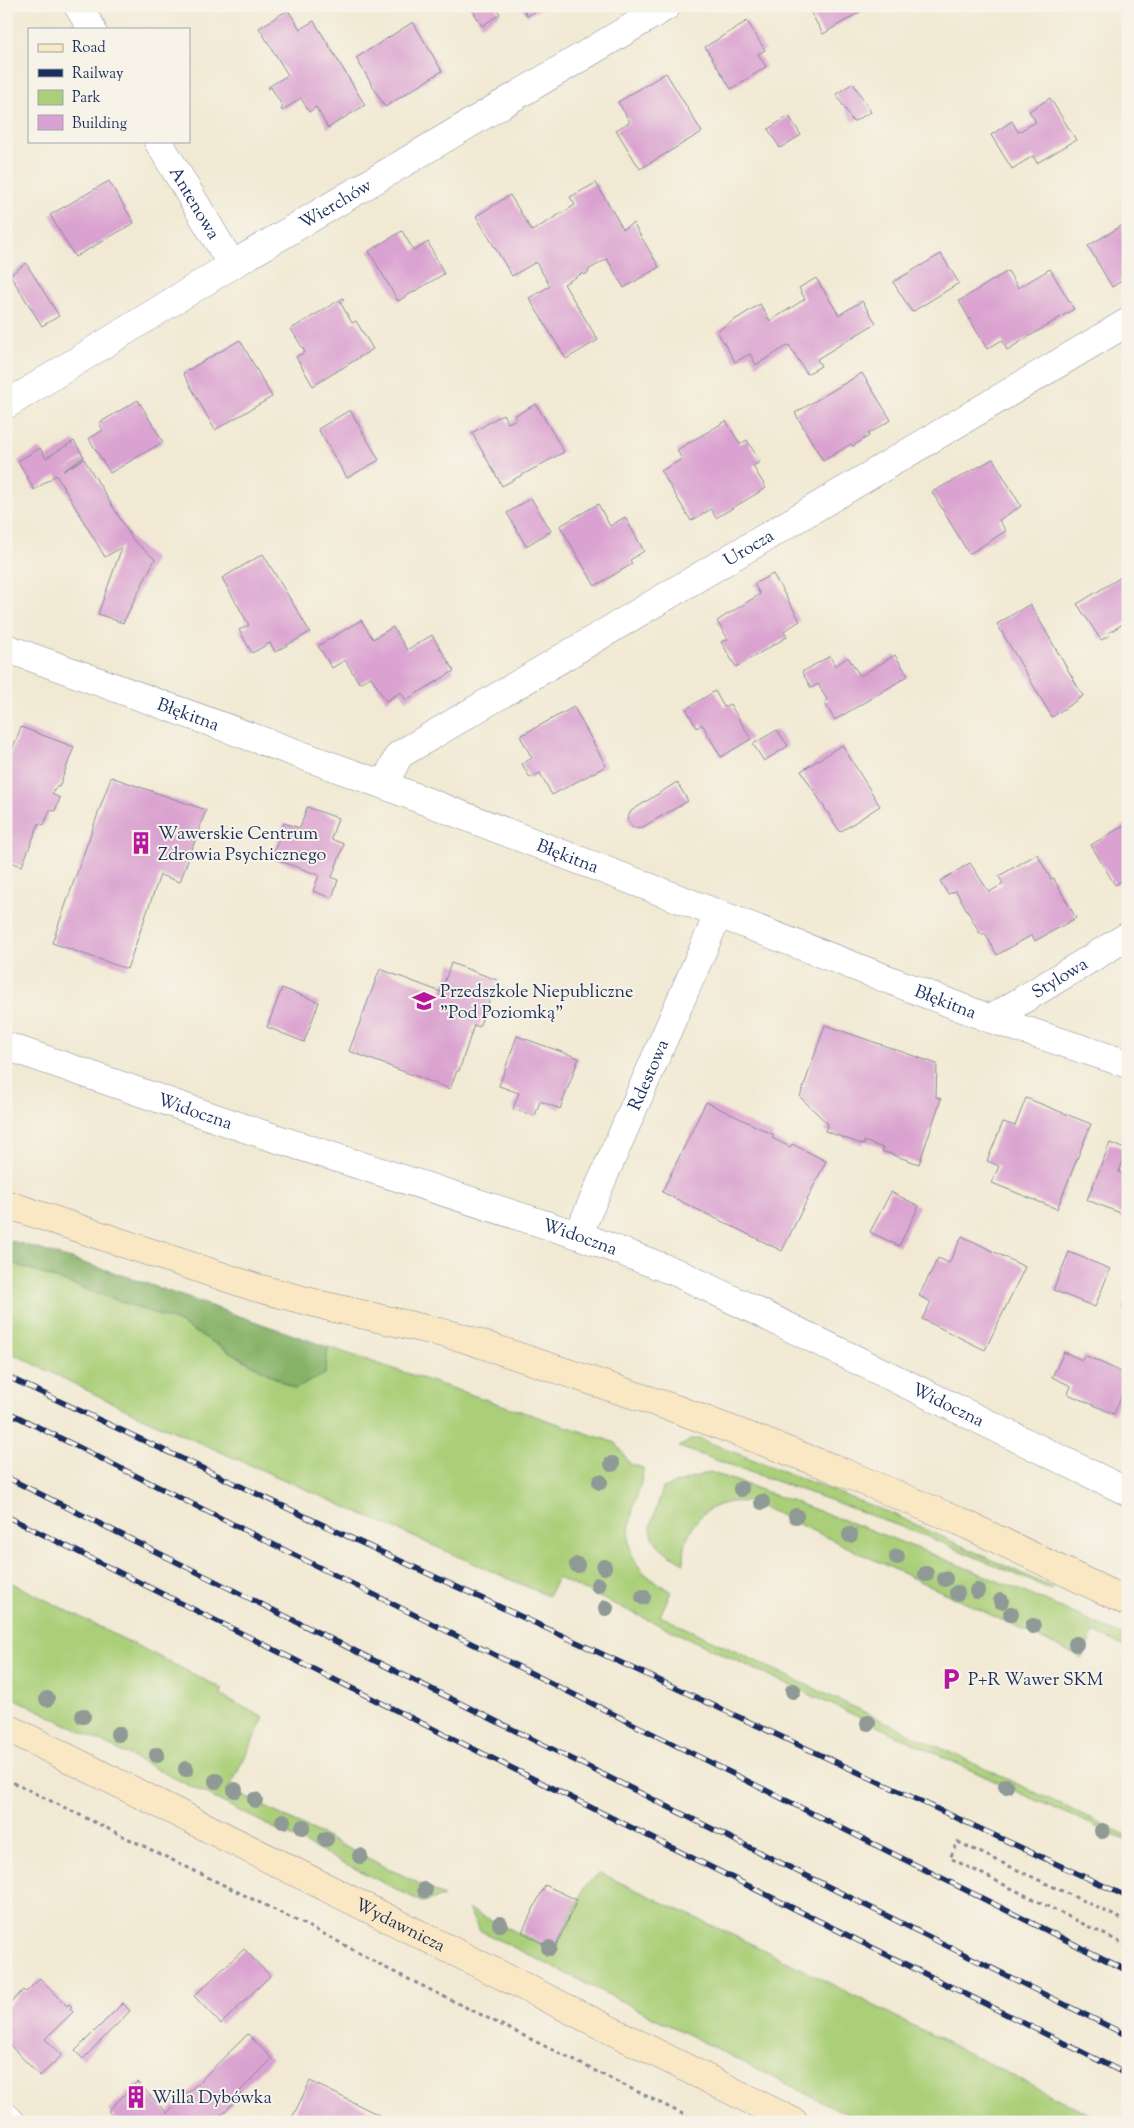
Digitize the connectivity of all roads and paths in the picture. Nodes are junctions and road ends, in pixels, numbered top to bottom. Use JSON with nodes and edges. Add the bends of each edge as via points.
{"nodes":[{"id":1,"x":78,"y":6,"type":"edge"},
{"id":2,"x":667,"y":6,"type":"edge"},
{"id":3,"x":91,"y":28,"type":"edge"},
{"id":4,"x":159,"y":142,"type":"edge"},
{"id":5,"x":232,"y":266,"type":"junction"},
{"id":6,"x":1128,"y":322,"type":"edge"},
{"id":7,"x":6,"y":405,"type":"edge"},
{"id":8,"x":6,"y":648,"type":"edge"},
{"id":9,"x":384,"y":785,"type":"junction"},
{"id":10,"x":718,"y":915,"type":"junction"},
{"id":11,"x":1128,"y":936,"type":"edge"},
{"id":12,"x":990,"y":1019,"type":"junction"},
{"id":13,"x":6,"y":1046,"type":"edge"},
{"id":14,"x":1128,"y":1064,"type":"edge"},
{"id":15,"x":6,"y":1204,"type":"edge"},
{"id":16,"x":578,"y":1235,"type":"junction"},
{"id":17,"x":1128,"y":1492,"type":"edge"},
{"id":18,"x":1128,"y":1602,"type":"edge"},
{"id":19,"x":6,"y":1727,"type":"edge"},
{"id":20,"x":6,"y":1779,"type":"edge"},
{"id":21,"x":1128,"y":1922,"type":"edge"},
{"id":22,"x":1128,"y":1946,"type":"edge"},
{"id":23,"x":6,"y":2117,"type":"edge"},
{"id":24,"x":11,"y":2122,"type":"edge"},
{"id":25,"x":699,"y":2122,"type":"edge"},
{"id":26,"x":794,"y":2122,"type":"edge"}],
"edges":[{"from":1,"to":3,"type":"street"},
{"from":2,"to":5,"type":"street","name":"Wierchów"},
{"from":4,"to":5,"type":"street","name":"Antenowa"},
{"from":5,"to":7,"type":"street","name":"Wierchów"},
{"from":6,"to":9,"type":"street","name":"Urocza","via":[[399,755]]},
{"from":8,"to":9,"type":"street","name":"Błękitna"},
{"from":9,"to":10,"type":"street","name":"Błękitna"},
{"from":10,"to":12,"type":"street","name":"Błękitna"},
{"from":10,"to":16,"type":"street","name":"Rdestowa"},
{"from":11,"to":12,"type":"street","name":"Stylowa"},
{"from":12,"to":14,"type":"street","name":"Błękitna"},
{"from":13,"to":16,"type":"street","name":"Widoczna","via":[[256,1132]]},
{"from":15,"to":18,"type":"main road","via":[[254,1287],[494,1348],[712,1422],[959,1521]]},
{"from":16,"to":17,"type":"street","name":"Widoczna","via":[[678,1273]]},
{"from":19,"to":26,"type":"main road","name":"Wydawnicza"},
{"from":20,"to":25,"type":"path"},
{"from":21,"to":22,"type":"path","via":[[958,1842],[950,1858]]},
{"from":23,"to":24,"type":"street"}]}
